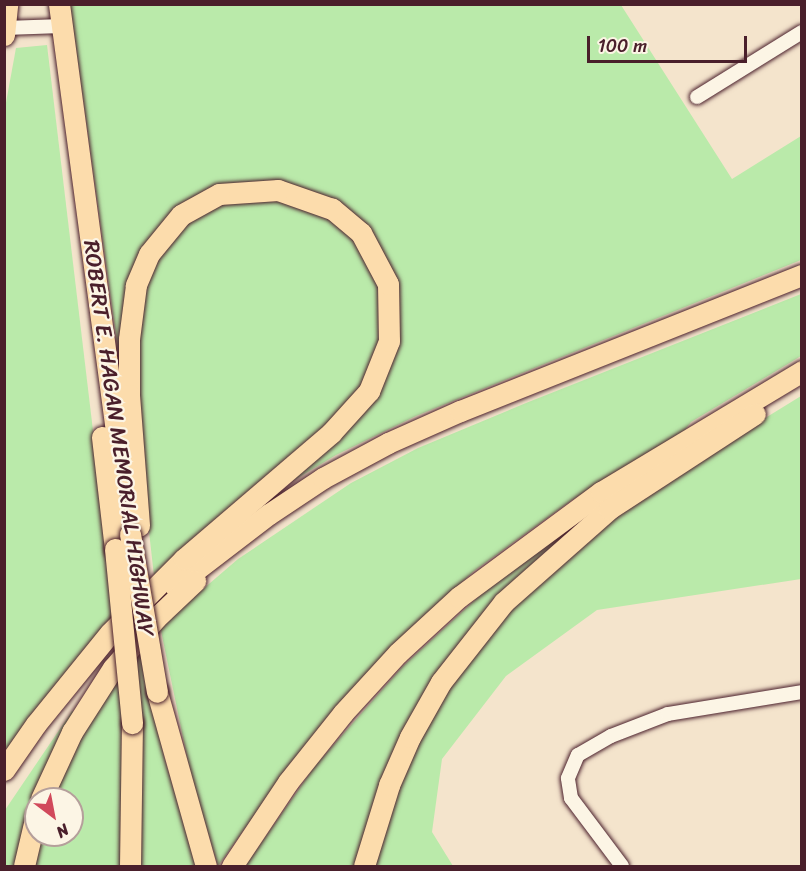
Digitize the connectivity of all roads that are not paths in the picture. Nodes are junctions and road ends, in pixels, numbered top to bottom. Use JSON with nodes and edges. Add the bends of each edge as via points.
{"nodes":[{"id":1,"x":7,"y":4,"type":"edge"},
{"id":2,"x":59,"y":4,"type":"edge"},
{"id":3,"x":62,"y":26,"type":"junction"},
{"id":4,"x":5,"y":28,"type":"edge"},
{"id":5,"x":801,"y":32,"type":"edge"},
{"id":6,"x":4,"y":35,"type":"edge"},
{"id":7,"x":697,"y":97,"type":"dead end"},
{"id":8,"x":81,"y":164,"type":"junction"},
{"id":9,"x":801,"y":275,"type":"edge"},
{"id":10,"x":801,"y":285,"type":"edge"},
{"id":11,"x":801,"y":371,"type":"edge"},
{"id":12,"x":801,"y":385,"type":"edge"},
{"id":13,"x":134,"y":530,"type":"junction"},
{"id":14,"x":801,"y":692,"type":"edge"},
{"id":15,"x":4,"y":770,"type":"edge"},
{"id":16,"x":4,"y":787,"type":"edge"},
{"id":17,"x":47,"y":787,"type":"edge"},
{"id":18,"x":29,"y":847,"type":"edge"},
{"id":19,"x":203,"y":857,"type":"edge"},
{"id":20,"x":24,"y":867,"type":"edge"},
{"id":21,"x":130,"y":867,"type":"edge"},
{"id":22,"x":232,"y":867,"type":"edge"},
{"id":23,"x":364,"y":867,"type":"edge"},
{"id":24,"x":622,"y":867,"type":"edge"}],
"edges":[{"from":1,"to":4,"type":"highway"},
{"from":2,"to":3,"type":"highway","name":"ROBERT E. HAGAN MEMORIAL HIGHWAY"},
{"from":3,"to":4,"type":"street"},
{"from":3,"to":8,"type":"highway","name":"ROBERT E. HAGAN MEMORIAL HIGHWAY"},
{"from":4,"to":6,"type":"highway"},
{"from":5,"to":7,"type":"street"},
{"from":8,"to":13,"type":"highway","name":"ROBERT E. HAGAN MEMORIAL HIGHWAY"},
{"from":8,"to":21,"type":"highway","bridge":true,"via":[[80,228],[132,723]]},
{"from":9,"to":16,"type":"highway","via":[[460,411],[388,443],[313,485],[193,570],[116,642],[54,714]]},
{"from":10,"to":17,"type":"highway","via":[[441,429],[355,471],[274,520],[199,578],[156,618],[113,668],[72,732]]},
{"from":11,"to":22,"type":"highway","via":[[584,502],[490,570],[444,610],[398,653],[314,747]]},
{"from":12,"to":23,"type":"highway","via":[[609,509],[504,602],[441,682],[410,737],[389,785]]},
{"from":13,"to":15,"type":"highway","via":[[129,339],[136,285],[149,254],[180,215],[219,194],[278,190],[332,209],[361,233],[388,284],[389,341],[380,372],[369,391],[332,433],[184,559],[110,633]]},
{"from":13,"to":19,"type":"highway","name":"ROBERT E. HAGAN MEMORIAL HIGHWAY","bridge":true,"via":[[141,608],[157,692]]},
{"from":14,"to":24,"type":"street","via":[[668,714],[611,736],[578,755],[570,768],[568,789]]},
{"from":18,"to":20,"type":"highway"}]}
